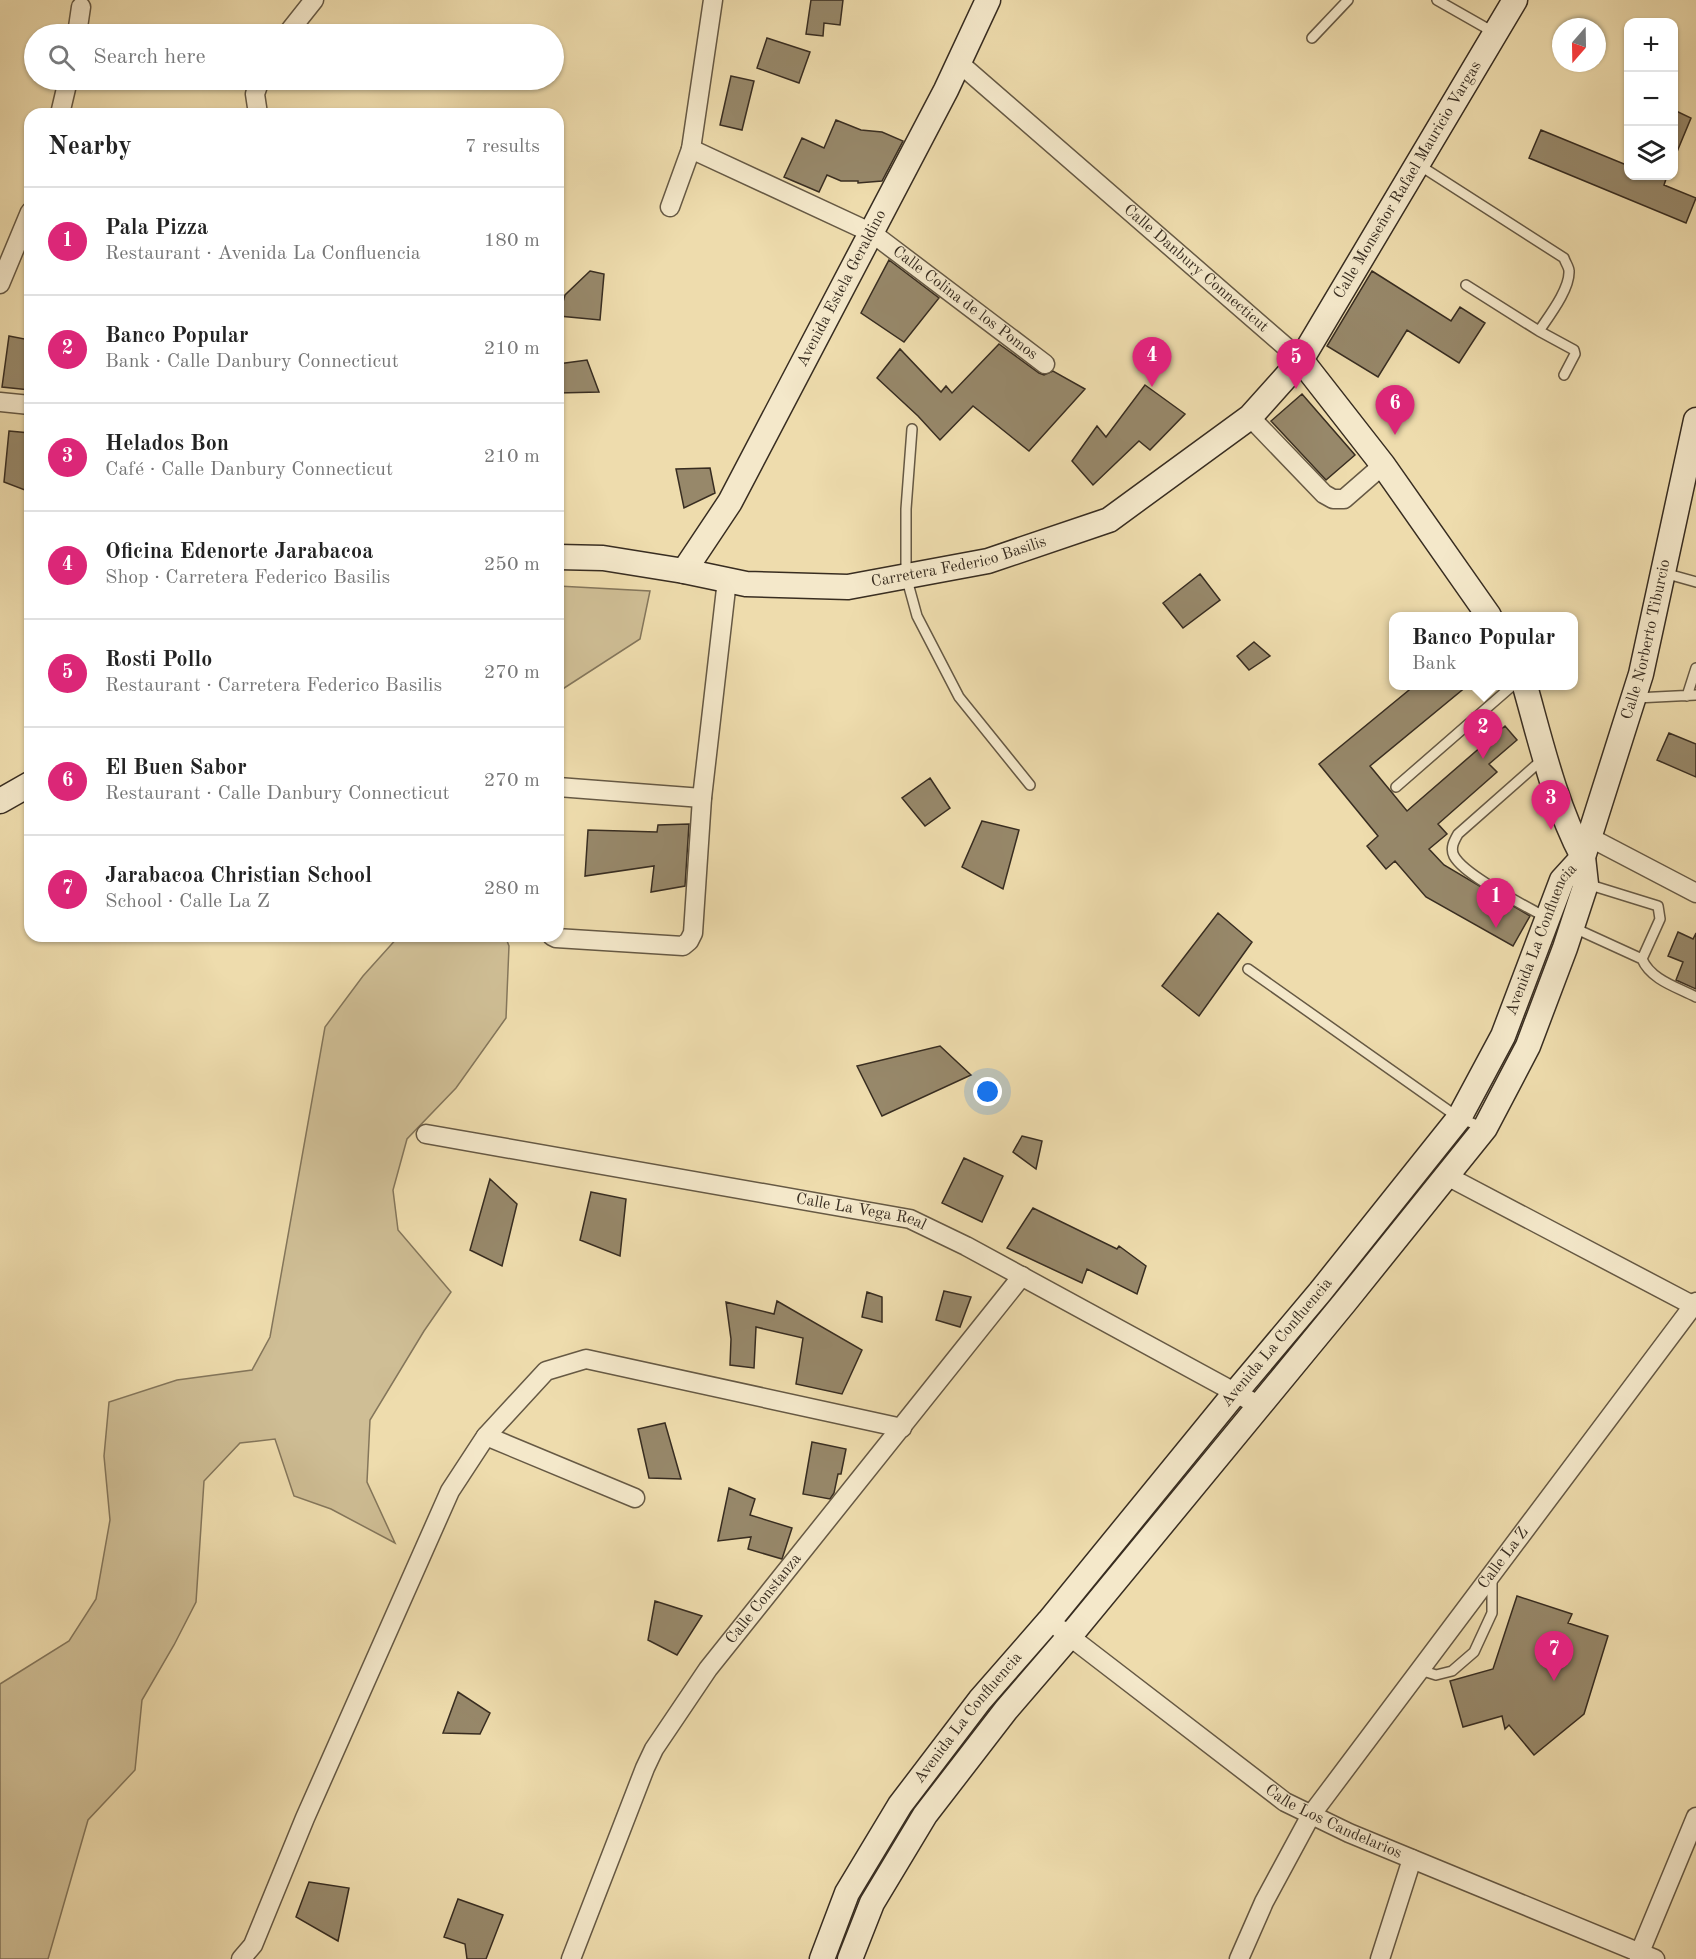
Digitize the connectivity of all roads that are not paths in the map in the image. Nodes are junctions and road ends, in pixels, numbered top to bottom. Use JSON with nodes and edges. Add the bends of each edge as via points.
{"nodes":[{"id":1,"x":314,"y":0,"type":"edge"},
{"id":2,"x":713,"y":0,"type":"edge"},
{"id":3,"x":988,"y":0,"type":"edge"},
{"id":4,"x":1348,"y":0,"type":"edge"},
{"id":5,"x":1437,"y":0,"type":"edge"},
{"id":6,"x":1515,"y":0,"type":"edge"},
{"id":7,"x":81,"y":7,"type":"dead end"},
{"id":8,"x":78,"y":24,"type":"edge"},
{"id":9,"x":295,"y":24,"type":"edge"},
{"id":10,"x":1495,"y":33,"type":"junction"},
{"id":11,"x":1312,"y":38,"type":"dead end"},
{"id":12,"x":958,"y":62,"type":"junction"},
{"id":13,"x":66,"y":90,"type":"edge"},
{"id":14,"x":256,"y":90,"type":"edge"},
{"id":15,"x":61,"y":108,"type":"edge"},
{"id":16,"x":257,"y":108,"type":"edge"},
{"id":17,"x":692,"y":149,"type":"junction"},
{"id":18,"x":1417,"y":164,"type":"junction"},
{"id":19,"x":669,"y":207,"type":"dead end"},
{"id":20,"x":24,"y":226,"type":"edge"},
{"id":21,"x":872,"y":233,"type":"junction"},
{"id":22,"x":0,"y":284,"type":"edge"},
{"id":23,"x":1466,"y":285,"type":"dead end"},
{"id":24,"x":1539,"y":331,"type":"junction"},
{"id":25,"x":1301,"y":360,"type":"junction"},
{"id":26,"x":1045,"y":364,"type":"dead end"},
{"id":27,"x":1564,"y":375,"type":"dead end"},
{"id":28,"x":0,"y":402,"type":"edge"},
{"id":29,"x":24,"y":404,"type":"edge"},
{"id":30,"x":1250,"y":417,"type":"junction"},
{"id":31,"x":1696,"y":420,"type":"edge"},
{"id":32,"x":912,"y":429,"type":"dead end"},
{"id":33,"x":1383,"y":465,"type":"junction"},
{"id":34,"x":564,"y":557,"type":"edge"},
{"id":35,"x":684,"y":571,"type":"junction"},
{"id":36,"x":1664,"y":573,"type":"junction"},
{"id":37,"x":906,"y":576,"type":"junction"},
{"id":38,"x":727,"y":580,"type":"junction"},
{"id":39,"x":1696,"y":582,"type":"edge"},
{"id":40,"x":1487,"y":612,"type":"edge"},
{"id":41,"x":1696,"y":668,"type":"edge"},
{"id":42,"x":1507,"y":690,"type":"edge"},
{"id":43,"x":1526,"y":690,"type":"edge"},
{"id":44,"x":1692,"y":695,"type":"edge"},
{"id":45,"x":1634,"y":698,"type":"junction"},
{"id":46,"x":1545,"y":758,"type":"junction"},
{"id":47,"x":1030,"y":785,"type":"dead end"},
{"id":48,"x":24,"y":787,"type":"edge"},
{"id":49,"x":564,"y":787,"type":"edge"},
{"id":50,"x":1396,"y":787,"type":"dead end"},
{"id":51,"x":702,"y":798,"type":"junction"},
{"id":52,"x":0,"y":801,"type":"edge"},
{"id":53,"x":1586,"y":847,"type":"junction"},
{"id":54,"x":1586,"y":884,"type":"junction"},
{"id":55,"x":1696,"y":893,"type":"edge"},
{"id":56,"x":1547,"y":918,"type":"junction"},
{"id":57,"x":1572,"y":927,"type":"junction"},
{"id":58,"x":564,"y":939,"type":"edge"},
{"id":59,"x":1642,"y":959,"type":"junction"},
{"id":60,"x":1248,"y":969,"type":"dead end"},
{"id":61,"x":1696,"y":998,"type":"edge"},
{"id":62,"x":1459,"y":1118,"type":"junction"},
{"id":63,"x":1485,"y":1128,"type":"junction"},
{"id":64,"x":426,"y":1134,"type":"dead end"},
{"id":65,"x":1447,"y":1176,"type":"junction"},
{"id":66,"x":1022,"y":1276,"type":"junction"},
{"id":67,"x":1695,"y":1305,"type":"edge"},
{"id":68,"x":1235,"y":1393,"type":"junction"},
{"id":69,"x":1258,"y":1405,"type":"junction"},
{"id":70,"x":902,"y":1428,"type":"junction"},
{"id":71,"x":486,"y":1436,"type":"junction"},
{"id":72,"x":635,"y":1498,"type":"dead end"},
{"id":73,"x":1492,"y":1574,"type":"junction"},
{"id":74,"x":1049,"y":1620,"type":"junction"},
{"id":75,"x":1069,"y":1636,"type":"junction"},
{"id":76,"x":1420,"y":1670,"type":"junction"},
{"id":77,"x":1311,"y":1815,"type":"junction"},
{"id":78,"x":1696,"y":1817,"type":"edge"},
{"id":79,"x":1412,"y":1859,"type":"junction"},
{"id":80,"x":1645,"y":1957,"type":"edge"},
{"id":81,"x":241,"y":1959,"type":"edge"},
{"id":82,"x":571,"y":1959,"type":"edge"},
{"id":83,"x":822,"y":1959,"type":"edge"},
{"id":84,"x":850,"y":1959,"type":"edge"},
{"id":85,"x":1239,"y":1959,"type":"edge"},
{"id":86,"x":1380,"y":1959,"type":"edge"}],
"edges":[{"from":1,"to":9,"type":"street"},
{"from":2,"to":17,"type":"street"},
{"from":3,"to":12,"type":"street","name":"Avenida Estela Geraldino"},
{"from":4,"to":11,"type":"lane"},
{"from":5,"to":10,"type":"lane"},
{"from":6,"to":10,"type":"street","name":"Calle Monseñor Rafael Mauricio Vargas"},
{"from":7,"to":8,"type":"street"},
{"from":10,"to":18,"type":"street","name":"Calle Monseñor Rafael Mauricio Vargas"},
{"from":12,"to":21,"type":"street","name":"Avenida Estela Geraldino"},
{"from":12,"to":25,"type":"street","name":"Calle Danbury Connecticut"},
{"from":13,"to":15,"type":"street"},
{"from":14,"to":16,"type":"street"},
{"from":17,"to":19,"type":"street"},
{"from":17,"to":21,"type":"street","name":"Calle Colina de los Pomos"},
{"from":18,"to":24,"type":"lane","via":[[1564,258],[1569,270],[1567,282]]},
{"from":18,"to":25,"type":"street","name":"Calle Monseñor Rafael Mauricio Vargas"},
{"from":20,"to":22,"type":"street"},
{"from":21,"to":26,"type":"street","name":"Calle Colina de los Pomos"},
{"from":21,"to":35,"type":"street","name":"Avenida Estela Geraldino","via":[[730,502]]},
{"from":23,"to":24,"type":"lane"},
{"from":24,"to":27,"type":"lane","via":[[1574,350]]},
{"from":25,"to":30,"type":"street","name":"Carretera Federico Basilis"},
{"from":25,"to":33,"type":"street","name":"Calle Danbury Connecticut"},
{"from":28,"to":29,"type":"street"},
{"from":30,"to":33,"type":"street","via":[[1333,499],[1344,499]]},
{"from":30,"to":37,"type":"street","name":"Carretera Federico Basilis","via":[[1109,520],[988,561]]},
{"from":31,"to":36,"type":"street","name":"Calle Norberto Tiburcio"},
{"from":32,"to":37,"type":"lane"},
{"from":33,"to":40,"type":"street","name":"Calle Danbury Connecticut"},
{"from":34,"to":35,"type":"street","name":"Carretera Federico Basilis","via":[[603,558]]},
{"from":35,"to":38,"type":"street","name":"Carretera Federico Basilis"},
{"from":36,"to":39,"type":"lane"},
{"from":36,"to":45,"type":"street","name":"Calle Norberto Tiburcio"},
{"from":37,"to":38,"type":"street","name":"Carretera Federico Basilis","via":[[848,587]]},
{"from":37,"to":47,"type":"lane","via":[[917,616],[959,697]]},
{"from":38,"to":51,"type":"street"},
{"from":41,"to":44,"type":"lane"},
{"from":42,"to":50,"type":"lane"},
{"from":43,"to":46,"type":"street"},
{"from":44,"to":45,"type":"lane"},
{"from":45,"to":53,"type":"street","name":"Calle Norberto Tiburcio"},
{"from":46,"to":53,"type":"street","via":[[1571,834]]},
{"from":46,"to":56,"type":"lane","via":[[1458,834],[1452,847],[1462,865],[1478,878]]},
{"from":48,"to":52,"type":"street"},
{"from":49,"to":51,"type":"street"},
{"from":51,"to":58,"type":"street","via":[[693,933],[689,941],[683,946]]},
{"from":53,"to":54,"type":"street","name":"Avenida La Confluencia"},
{"from":53,"to":55,"type":"street"},
{"from":53,"to":56,"type":"street","name":"Avenida La Confluencia","via":[[1562,880]]},
{"from":54,"to":57,"type":"street","name":"Avenida La Confluencia"},
{"from":54,"to":59,"type":"lane","via":[[1658,906],[1660,919]]},
{"from":56,"to":62,"type":"street","name":"Avenida La Confluencia","via":[[1503,1036]]},
{"from":57,"to":59,"type":"lane"},
{"from":57,"to":63,"type":"street","name":"Avenida La Confluencia","via":[[1528,1046]]},
{"from":59,"to":61,"type":"lane","via":[[1655,976]]},
{"from":60,"to":62,"type":"lane"},
{"from":62,"to":63,"type":"lane"},
{"from":62,"to":68,"type":"street","name":"Avenida La Confluencia"},
{"from":63,"to":65,"type":"street","name":"Avenida La Confluencia"},
{"from":64,"to":66,"type":"street","name":"Calle La Vega Real","via":[[910,1220]]},
{"from":65,"to":67,"type":"street"},
{"from":65,"to":69,"type":"street","name":"Avenida La Confluencia"},
{"from":66,"to":68,"type":"street","name":"Calle La Vega Real"},
{"from":66,"to":70,"type":"street","name":"Calle Constanza"},
{"from":67,"to":73,"type":"street","name":"Calle La Z"},
{"from":68,"to":69,"type":"street","name":"Calle La Vega Real"},
{"from":68,"to":74,"type":"street","name":"Avenida La Confluencia"},
{"from":69,"to":75,"type":"street","name":"Avenida La Confluencia"},
{"from":70,"to":71,"type":"street","via":[[586,1359],[546,1371]]},
{"from":70,"to":82,"type":"street","name":"Calle Constanza","via":[[708,1669],[654,1749]]},
{"from":71,"to":72,"type":"street"},
{"from":71,"to":81,"type":"street","via":[[450,1491],[253,1945]]},
{"from":73,"to":76,"type":"street","name":"Calle La Z"},
{"from":73,"to":76,"type":"lane","via":[[1492,1613],[1474,1653],[1452,1671],[1436,1676]]},
{"from":74,"to":75,"type":"street","name":"Calle Los Candelarios"},
{"from":74,"to":83,"type":"street","name":"Avenida La Confluencia","via":[[900,1805],[847,1893]]},
{"from":75,"to":77,"type":"street","name":"Calle Los Candelarios","via":[[1285,1802]]},
{"from":75,"to":84,"type":"street","name":"Avenida La Confluencia","via":[[925,1815],[872,1903]]},
{"from":76,"to":77,"type":"street","name":"Calle La Z"},
{"from":77,"to":79,"type":"street","name":"Calle Los Candelarios"},
{"from":77,"to":85,"type":"street","name":"Calle La Z","via":[[1264,1902]]},
{"from":78,"to":80,"type":"street"},
{"from":79,"to":80,"type":"street","name":"Calle Los Candelarios"},
{"from":79,"to":86,"type":"street"}]}
